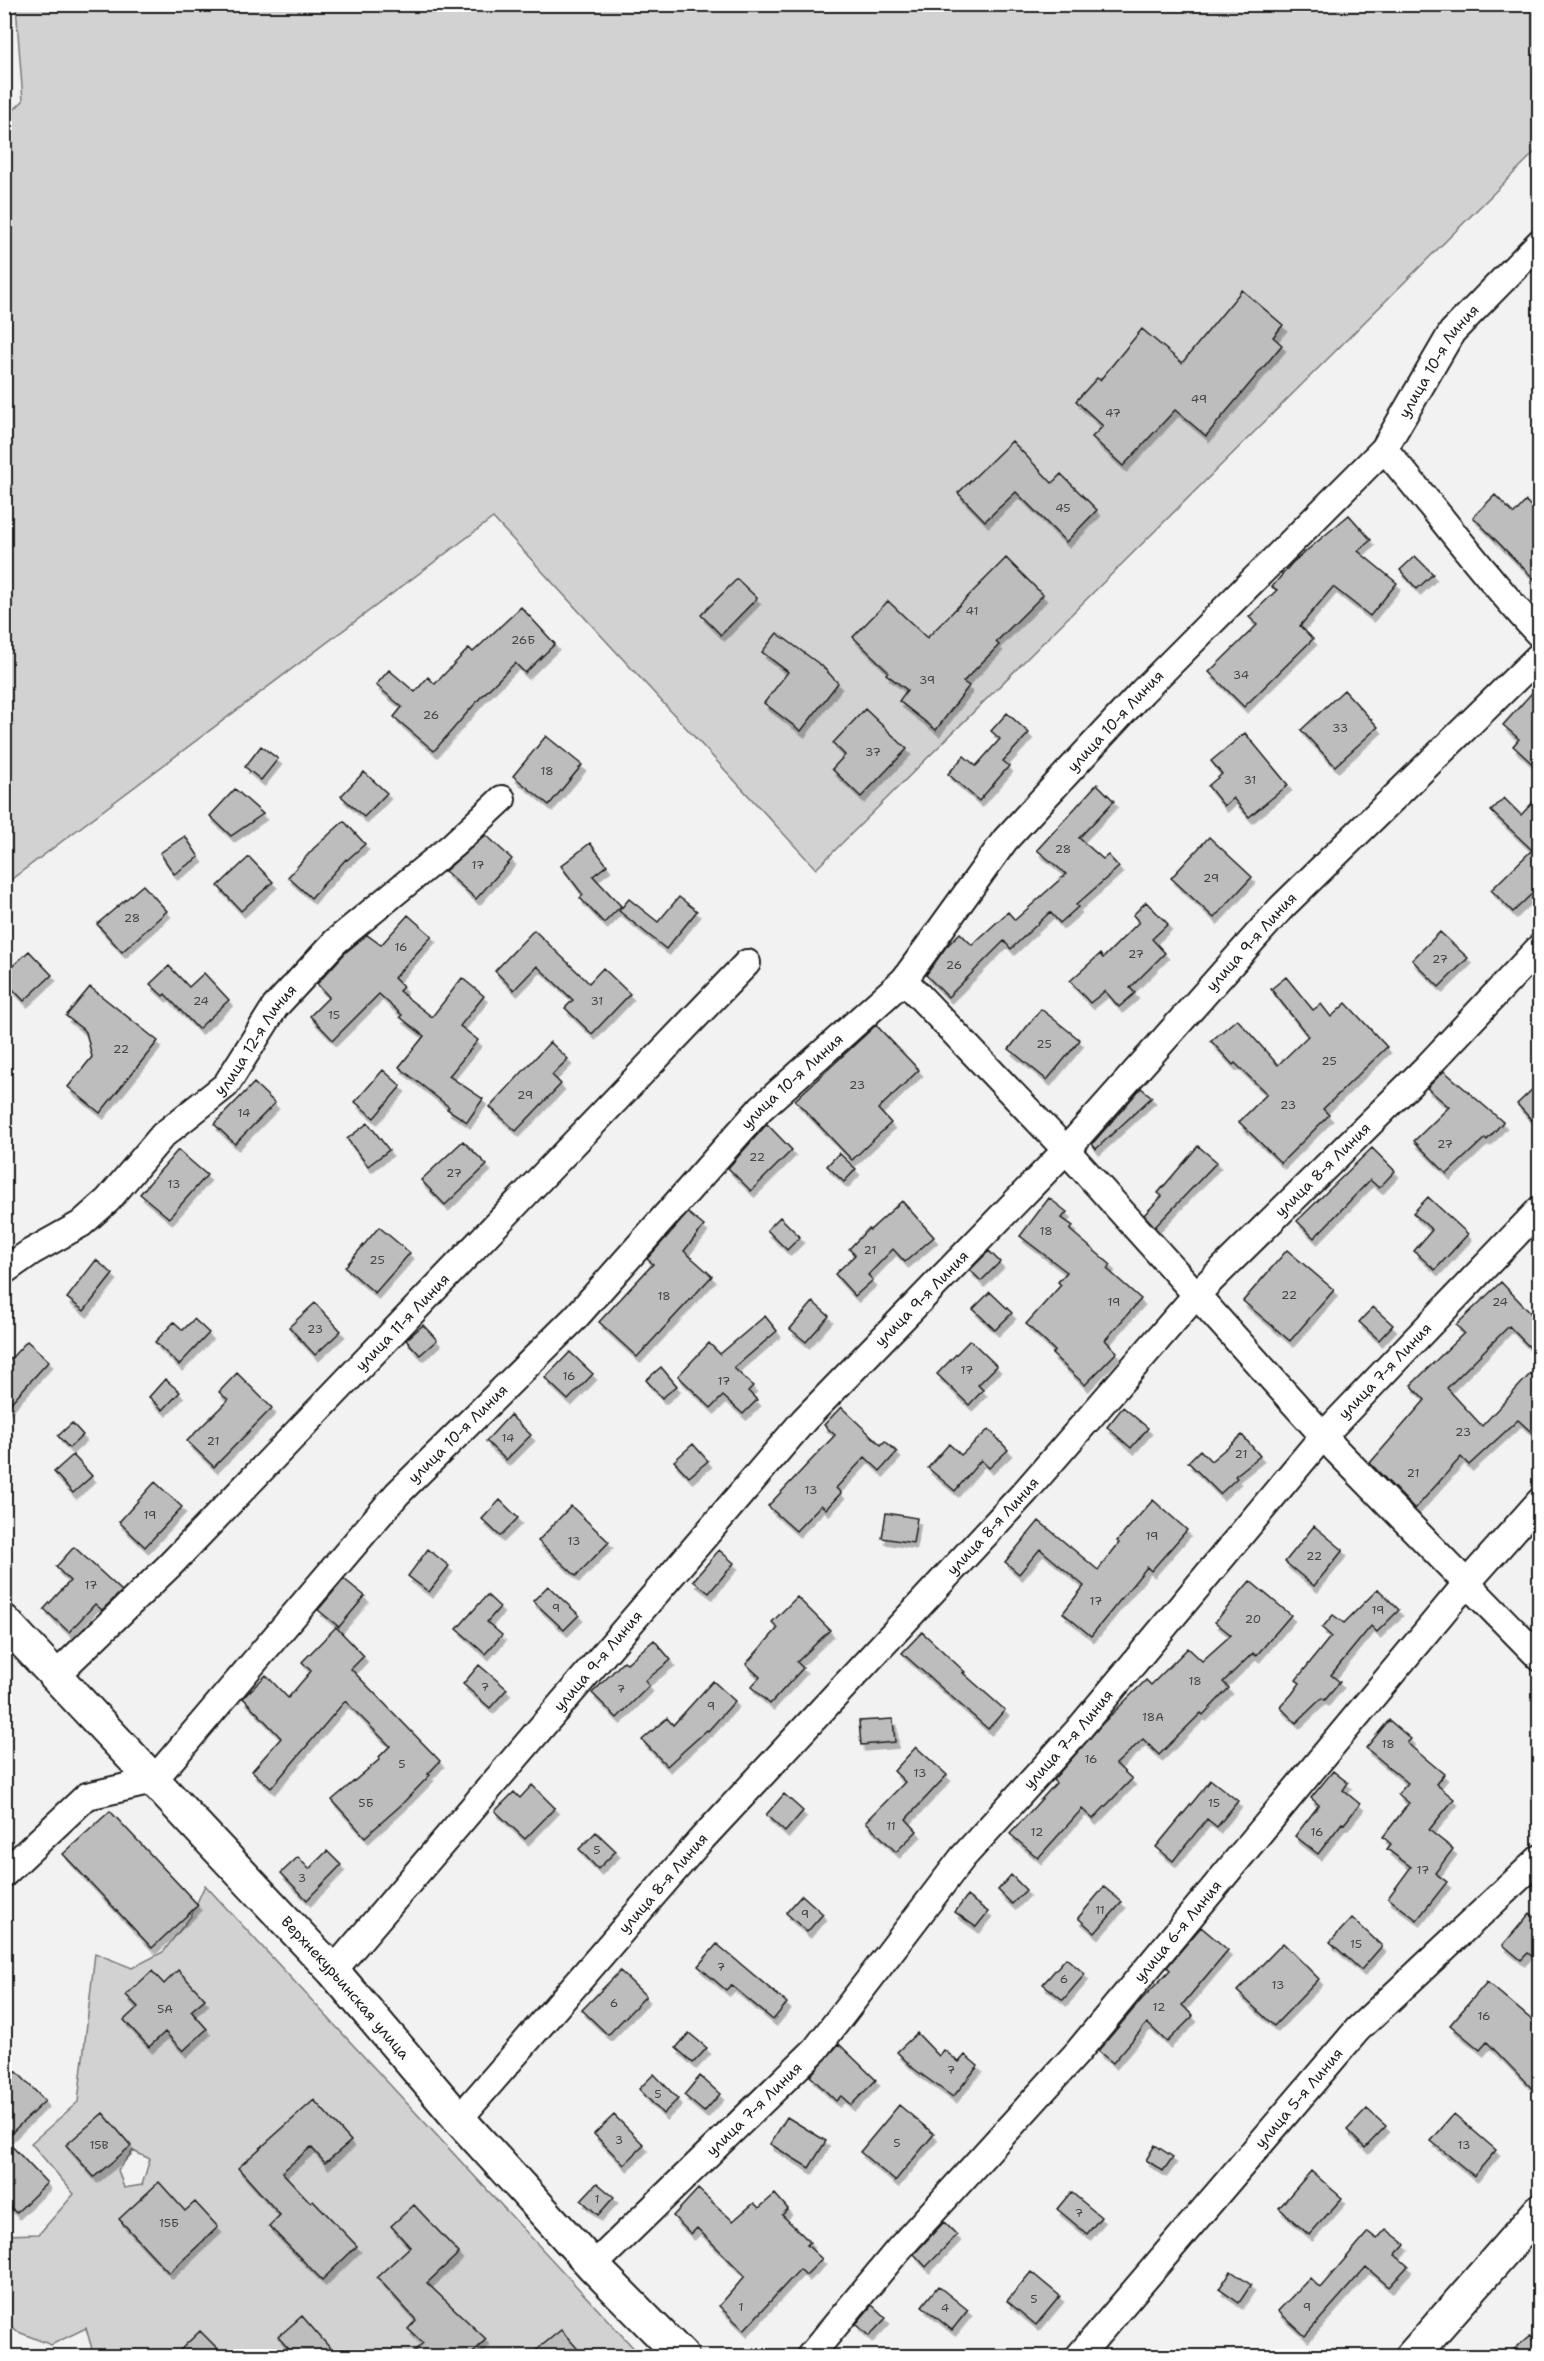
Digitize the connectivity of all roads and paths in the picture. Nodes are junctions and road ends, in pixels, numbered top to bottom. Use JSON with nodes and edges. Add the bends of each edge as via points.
{"nodes":[{"id":1,"x":1539,"y":242,"type":"edge"},
{"id":2,"x":1384,"y":449,"type":"junction"},
{"id":3,"x":1539,"y":635,"type":"edge"},
{"id":4,"x":1539,"y":655,"type":"edge"},
{"id":5,"x":502,"y":799,"type":"dead end"},
{"id":6,"x":1539,"y":946,"type":"edge"},
{"id":7,"x":747,"y":963,"type":"dead end"},
{"id":8,"x":904,"y":980,"type":"junction"},
{"id":9,"x":1066,"y":1150,"type":"junction"},
{"id":10,"x":1539,"y":1209,"type":"edge"},
{"id":11,"x":4,"y":1271,"type":"edge"},
{"id":12,"x":1197,"y":1294,"type":"junction"},
{"id":13,"x":1323,"y":1436,"type":"junction"},
{"id":14,"x":1539,"y":1501,"type":"edge"},
{"id":15,"x":1466,"y":1584,"type":"junction"},
{"id":16,"x":4,"y":1621,"type":"edge"},
{"id":17,"x":1539,"y":1658,"type":"edge"},
{"id":18,"x":55,"y":1676,"type":"junction"},
{"id":19,"x":153,"y":1781,"type":"junction"},
{"id":20,"x":1539,"y":1858,"type":"edge"},
{"id":21,"x":4,"y":1874,"type":"edge"},
{"id":22,"x":333,"y":1971,"type":"junction"},
{"id":23,"x":459,"y":2119,"type":"junction"},
{"id":24,"x":1539,"y":2210,"type":"edge"},
{"id":25,"x":593,"y":2266,"type":"junction"},
{"id":26,"x":682,"y":2356,"type":"edge"},
{"id":27,"x":810,"y":2356,"type":"edge"},
{"id":28,"x":1079,"y":2356,"type":"edge"},
{"id":29,"x":1412,"y":2356,"type":"edge"}],
"edges":[{"from":1,"to":2,"type":"street","name":"улица 10-я Линия","via":[[1452,332]]},
{"from":2,"to":3,"type":"street"},
{"from":2,"to":8,"type":"street","name":"улица 10-я Линия","via":[[1142,692],[1005,840]]},
{"from":4,"to":9,"type":"street","name":"улица 9-я Линия","via":[[1281,908]]},
{"from":5,"to":11,"type":"street","name":"улица 12-я Линия","via":[[453,845],[336,941],[275,1007],[226,1085],[163,1135],[108,1200],[81,1224]]},
{"from":6,"to":12,"type":"street","name":"улица 8-я Линия","via":[[1427,1067]]},
{"from":7,"to":18,"type":"street","name":"улица 11-я Линия","via":[[168,1566]]},
{"from":8,"to":9,"type":"street"},
{"from":8,"to":19,"type":"street","name":"улица 10-я Линия","via":[[761,1108],[575,1318],[397,1494]]},
{"from":9,"to":12,"type":"street"},
{"from":9,"to":22,"type":"street","name":"улица 9-я Линия","via":[[804,1420]]},
{"from":10,"to":13,"type":"street","name":"улица 7-я Линия"},
{"from":12,"to":13,"type":"street"},
{"from":12,"to":23,"type":"street","name":"улица 8-я Линия","via":[[1025,1492],[699,1842]]},
{"from":13,"to":15,"type":"street"},
{"from":13,"to":25,"type":"street","name":"улица 7-я Линия","via":[[1080,1730],[963,1857],[816,2049]]},
{"from":14,"to":15,"type":"street","name":"улица 6-я Линия"},
{"from":15,"to":17,"type":"street"},
{"from":15,"to":27,"type":"street","name":"улица 6-я Линия","via":[[1077,2053],[898,2250]]},
{"from":16,"to":18,"type":"street","name":"Верхнекурьинская улица"},
{"from":18,"to":19,"type":"street","name":"Верхнекурьинская улица"},
{"from":19,"to":21,"type":"street","via":[[87,1796]]},
{"from":19,"to":22,"type":"street","name":"Верхнекурьинская улица"},
{"from":20,"to":28,"type":"street","name":"улица 5-я Линия","via":[[1358,2029]]},
{"from":22,"to":23,"type":"street","name":"Верхнекурьинская улица"},
{"from":23,"to":25,"type":"street","name":"Верхнекурьинская улица"},
{"from":24,"to":29,"type":"street"},
{"from":25,"to":26,"type":"street","name":"Верхнекурьинская улица"}]}
